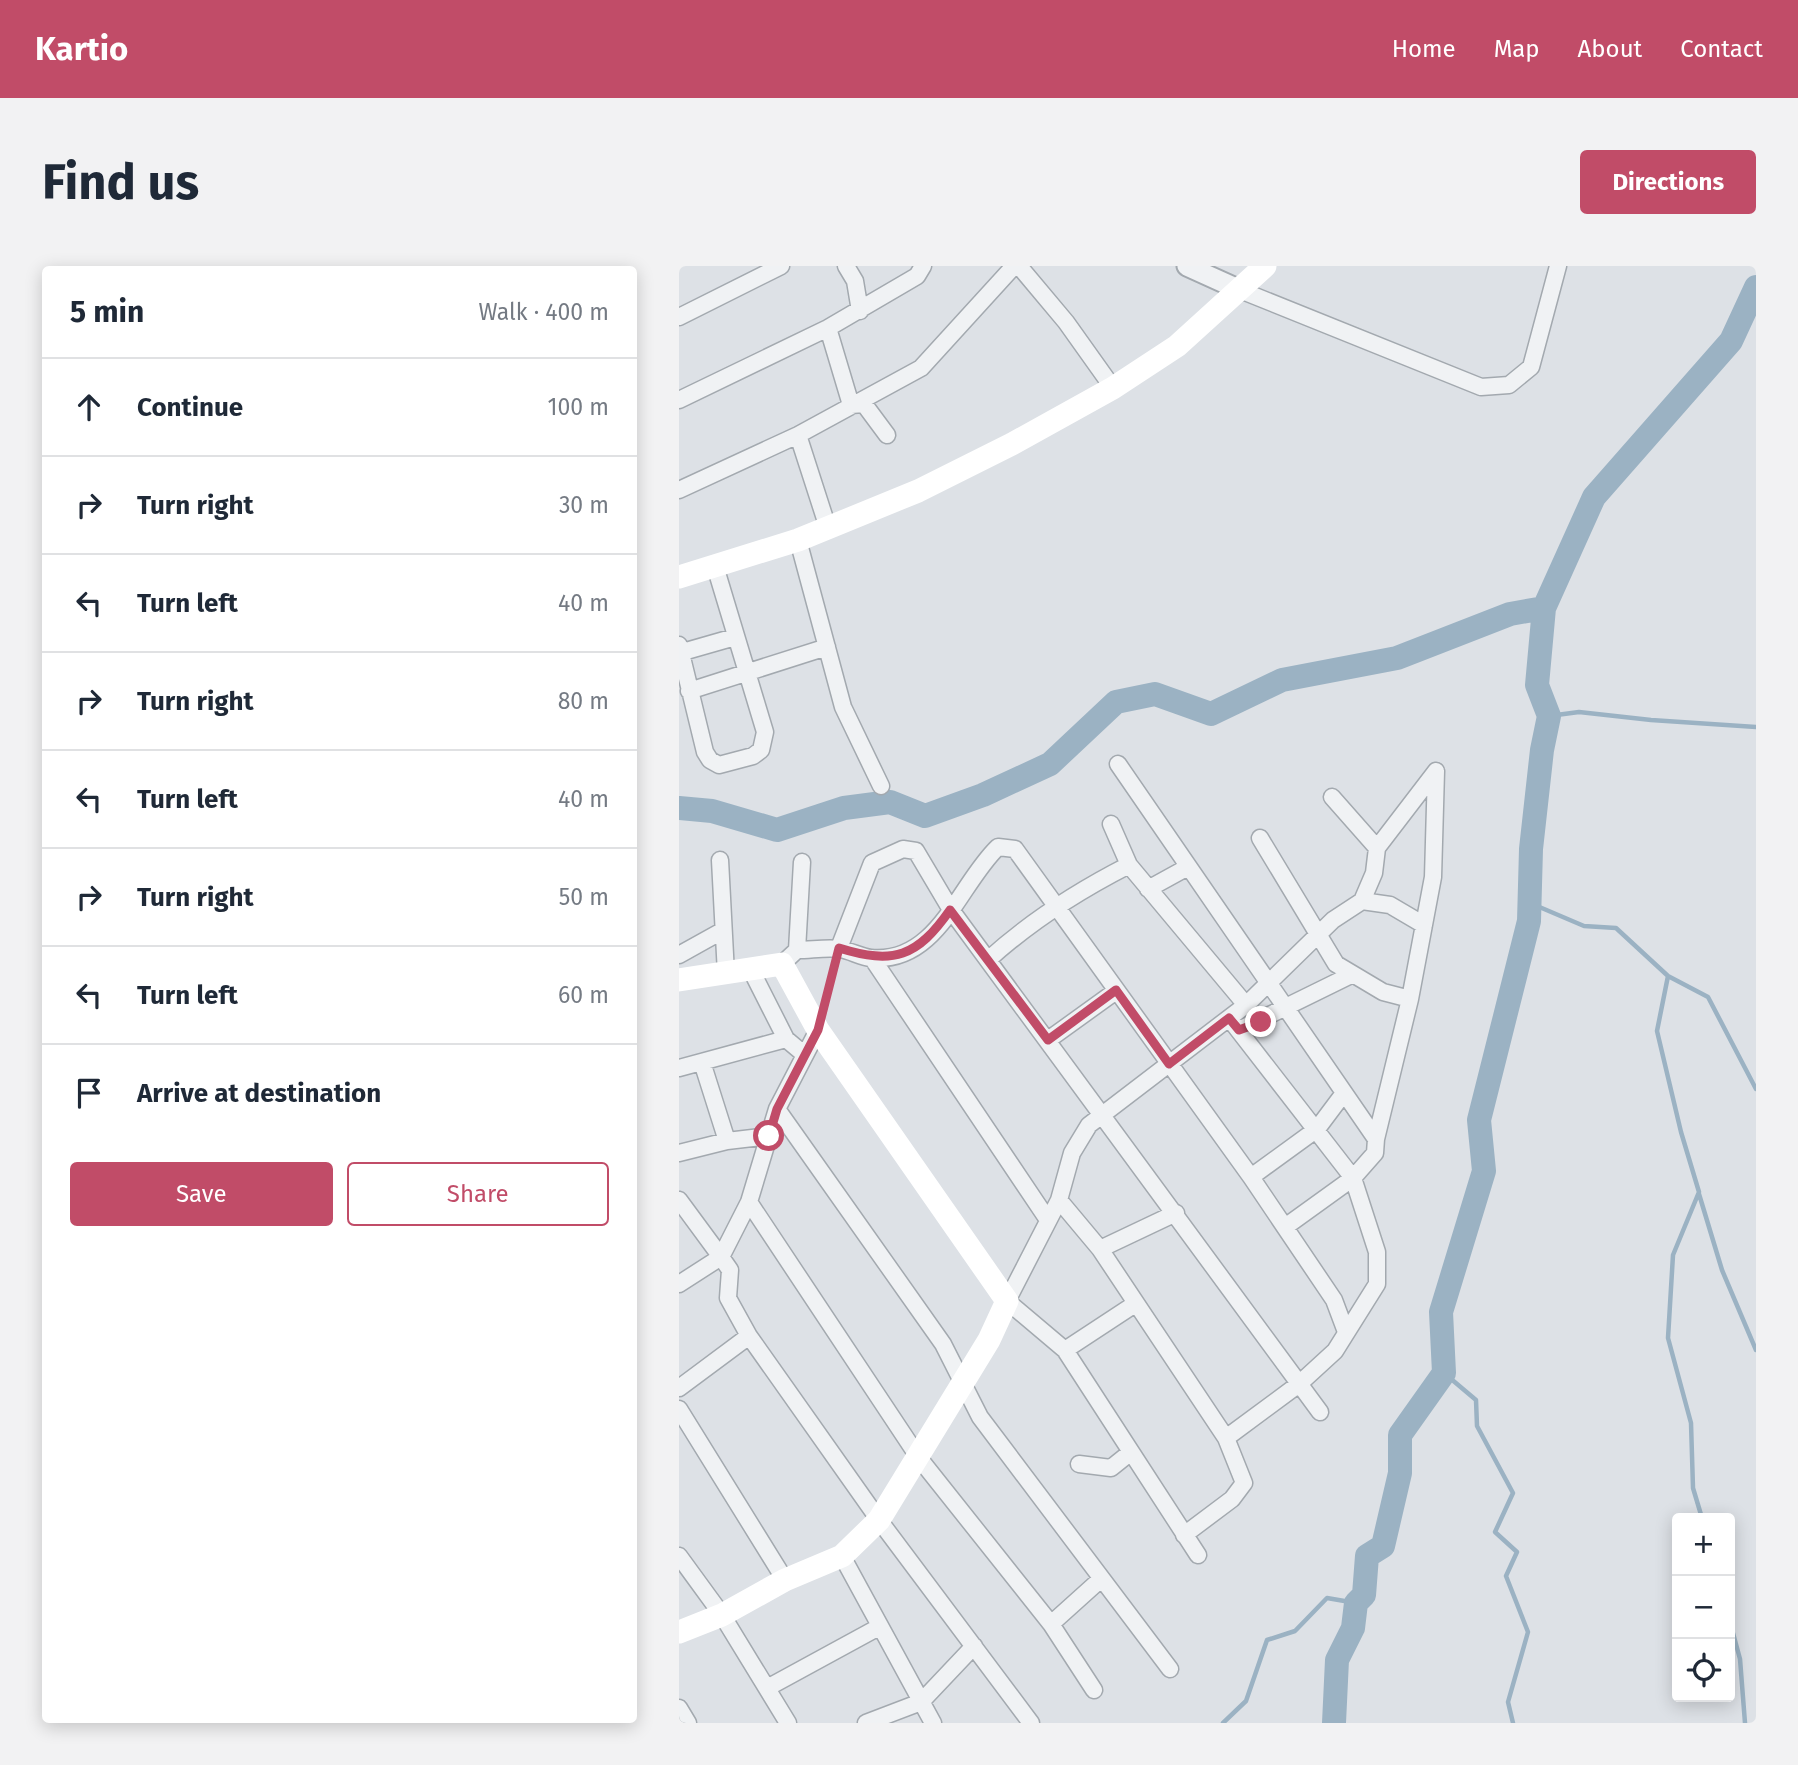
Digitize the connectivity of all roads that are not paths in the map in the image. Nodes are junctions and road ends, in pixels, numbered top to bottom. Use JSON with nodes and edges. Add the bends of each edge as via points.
{"nodes":[{"id":1,"x":781,"y":266,"type":"edge"},
{"id":2,"x":846,"y":266,"type":"edge"},
{"id":3,"x":923,"y":266,"type":"edge"},
{"id":4,"x":1017,"y":266,"type":"edge"},
{"id":5,"x":1187,"y":266,"type":"edge"},
{"id":6,"x":1265,"y":266,"type":"edge"},
{"id":7,"x":1558,"y":266,"type":"edge"},
{"id":8,"x":1240,"y":290,"type":"junction"},
{"id":9,"x":860,"y":311,"type":"junction"},
{"id":10,"x":679,"y":317,"type":"edge"},
{"id":11,"x":828,"y":328,"type":"junction"},
{"id":12,"x":1113,"y":388,"type":"junction"},
{"id":13,"x":679,"y":400,"type":"edge"},
{"id":14,"x":851,"y":405,"type":"junction"},
{"id":15,"x":798,"y":435,"type":"junction"},
{"id":16,"x":887,"y":435,"type":"dead end"},
{"id":17,"x":679,"y":490,"type":"edge"},
{"id":18,"x":828,"y":528,"type":"junction"},
{"id":19,"x":798,"y":540,"type":"junction"},
{"id":20,"x":715,"y":566,"type":"junction"},
{"id":21,"x":679,"y":577,"type":"edge"},
{"id":22,"x":736,"y":637,"type":"junction"},
{"id":23,"x":827,"y":647,"type":"junction"},
{"id":24,"x":679,"y":650,"type":"edge"},
{"id":25,"x":747,"y":671,"type":"junction"},
{"id":26,"x":689,"y":691,"type":"junction"},
{"id":27,"x":1118,"y":764,"type":"dead end"},
{"id":28,"x":881,"y":786,"type":"dead end"},
{"id":29,"x":1332,"y":797,"type":"dead end"},
{"id":30,"x":1111,"y":824,"type":"dead end"},
{"id":31,"x":1260,"y":838,"type":"dead end"},
{"id":32,"x":1377,"y":848,"type":"junction"},
{"id":33,"x":720,"y":860,"type":"dead end"},
{"id":34,"x":802,"y":862,"type":"dead end"},
{"id":35,"x":1129,"y":866,"type":"junction"},
{"id":36,"x":1188,"y":867,"type":"junction"},
{"id":37,"x":1148,"y":889,"type":"junction"},
{"id":38,"x":1361,"y":901,"type":"junction"},
{"id":39,"x":1055,"y":907,"type":"junction"},
{"id":40,"x":950,"y":910,"type":"junction"},
{"id":41,"x":1424,"y":925,"type":"junction"},
{"id":42,"x":722,"y":931,"type":"junction"},
{"id":43,"x":1320,"y":933,"type":"junction"},
{"id":44,"x":839,"y":948,"type":"junction"},
{"id":45,"x":679,"y":955,"type":"edge"},
{"id":46,"x":790,"y":957,"type":"junction"},
{"id":47,"x":871,"y":958,"type":"junction"},
{"id":48,"x":989,"y":959,"type":"junction"},
{"id":49,"x":751,"y":970,"type":"junction"},
{"id":50,"x":726,"y":974,"type":"junction"},
{"id":51,"x":1351,"y":975,"type":"junction"},
{"id":52,"x":679,"y":981,"type":"edge"},
{"id":53,"x":1267,"y":985,"type":"junction"},
{"id":54,"x":1116,"y":990,"type":"junction"},
{"id":55,"x":1411,"y":999,"type":"junction"},
{"id":56,"x":1246,"y":1005,"type":"junction"},
{"id":57,"x":1285,"y":1009,"type":"junction"},
{"id":58,"x":1234,"y":1024,"type":"junction"},
{"id":59,"x":818,"y":1030,"type":"junction"},
{"id":60,"x":786,"y":1039,"type":"junction"},
{"id":61,"x":1048,"y":1040,"type":"junction"},
{"id":62,"x":805,"y":1055,"type":"junction"},
{"id":63,"x":702,"y":1062,"type":"junction"},
{"id":64,"x":1169,"y":1064,"type":"junction"},
{"id":65,"x":679,"y":1068,"type":"edge"},
{"id":66,"x":1344,"y":1093,"type":"junction"},
{"id":67,"x":777,"y":1109,"type":"junction"},
{"id":68,"x":1104,"y":1115,"type":"junction"},
{"id":69,"x":1317,"y":1129,"type":"junction"},
{"id":70,"x":769,"y":1136,"type":"junction"},
{"id":71,"x":1376,"y":1139,"type":"junction"},
{"id":72,"x":727,"y":1141,"type":"junction"},
{"id":73,"x":679,"y":1153,"type":"edge"},
{"id":74,"x":1251,"y":1177,"type":"junction"},
{"id":75,"x":1353,"y":1178,"type":"junction"},
{"id":76,"x":679,"y":1200,"type":"edge"},
{"id":77,"x":1059,"y":1200,"type":"junction"},
{"id":78,"x":749,"y":1202,"type":"junction"},
{"id":79,"x":1176,"y":1213,"type":"junction"},
{"id":80,"x":1048,"y":1220,"type":"junction"},
{"id":81,"x":1285,"y":1227,"type":"junction"},
{"id":82,"x":1100,"y":1249,"type":"junction"},
{"id":83,"x":721,"y":1256,"type":"junction"},
{"id":84,"x":679,"y":1284,"type":"edge"},
{"id":85,"x":1007,"y":1301,"type":"junction"},
{"id":86,"x":1135,"y":1304,"type":"junction"},
{"id":87,"x":1346,"y":1332,"type":"junction"},
{"id":88,"x":750,"y":1336,"type":"junction"},
{"id":89,"x":1065,"y":1350,"type":"junction"},
{"id":90,"x":962,"y":1382,"type":"junction"},
{"id":91,"x":1300,"y":1384,"type":"junction"},
{"id":92,"x":679,"y":1388,"type":"edge"},
{"id":93,"x":1319,"y":1412,"type":"dead end"},
{"id":94,"x":681,"y":1415,"type":"edge"},
{"id":95,"x":1226,"y":1438,"type":"junction"},
{"id":96,"x":1131,"y":1452,"type":"junction"},
{"id":97,"x":919,"y":1458,"type":"junction"},
{"id":98,"x":1079,"y":1464,"type":"dead end"},
{"id":99,"x":879,"y":1520,"type":"junction"},
{"id":100,"x":1184,"y":1535,"type":"junction"},
{"id":101,"x":1198,"y":1555,"type":"dead end"},
{"id":102,"x":679,"y":1556,"type":"edge"},
{"id":103,"x":842,"y":1556,"type":"junction"},
{"id":104,"x":1101,"y":1579,"type":"junction"},
{"id":105,"x":785,"y":1580,"type":"junction"},
{"id":106,"x":722,"y":1615,"type":"junction"},
{"id":107,"x":1051,"y":1624,"type":"junction"},
{"id":108,"x":879,"y":1627,"type":"junction"},
{"id":109,"x":679,"y":1632,"type":"edge"},
{"id":110,"x":974,"y":1646,"type":"junction"},
{"id":111,"x":1170,"y":1669,"type":"dead end"},
{"id":112,"x":767,"y":1688,"type":"junction"},
{"id":113,"x":1094,"y":1690,"type":"dead end"},
{"id":114,"x":921,"y":1702,"type":"junction"},
{"id":115,"x":679,"y":1708,"type":"edge"},
{"id":116,"x":688,"y":1723,"type":"edge"},
{"id":117,"x":788,"y":1723,"type":"edge"},
{"id":118,"x":866,"y":1723,"type":"edge"},
{"id":119,"x":933,"y":1723,"type":"edge"},
{"id":120,"x":1031,"y":1723,"type":"edge"}],
"edges":[{"from":1,"to":10,"type":"street"},
{"from":2,"to":9,"type":"street","via":[[855,281]]},
{"from":3,"to":9,"type":"street","via":[[918,276]]},
{"from":4,"to":12,"type":"street","via":[[1066,322]]},
{"from":4,"to":14,"type":"street","via":[[921,368]]},
{"from":5,"to":8,"type":"street"},
{"from":6,"to":8,"type":"main road"},
{"from":7,"to":8,"type":"street","via":[[1531,367],[1509,385],[1482,387]]},
{"from":8,"to":12,"type":"main road","via":[[1177,346]]},
{"from":9,"to":11,"type":"street"},
{"from":11,"to":13,"type":"street"},
{"from":11,"to":14,"type":"street"},
{"from":12,"to":18,"type":"main road","via":[[918,491]]},
{"from":14,"to":15,"type":"street"},
{"from":14,"to":16,"type":"street","via":[[864,404]]},
{"from":15,"to":17,"type":"street"},
{"from":15,"to":18,"type":"street"},
{"from":18,"to":19,"type":"main road"},
{"from":19,"to":20,"type":"main road"},
{"from":19,"to":23,"type":"street"},
{"from":20,"to":21,"type":"main road"},
{"from":20,"to":22,"type":"street"},
{"from":22,"to":24,"type":"street"},
{"from":22,"to":25,"type":"street"},
{"from":23,"to":25,"type":"street"},
{"from":23,"to":28,"type":"street","via":[[843,707]]},
{"from":24,"to":26,"type":"street"},
{"from":25,"to":26,"type":"street"},
{"from":25,"to":26,"type":"street","via":[[765,732],[761,750],[753,756],[719,765],[710,760]]},
{"from":27,"to":36,"type":"street"},
{"from":29,"to":32,"type":"street"},
{"from":30,"to":35,"type":"street"},
{"from":31,"to":43,"type":"street"},
{"from":32,"to":38,"type":"street","via":[[1374,873]]},
{"from":32,"to":41,"type":"street","via":[[1436,771],[1433,877]]},
{"from":33,"to":42,"type":"street"},
{"from":34,"to":46,"type":"street"},
{"from":35,"to":37,"type":"street"},
{"from":35,"to":39,"type":"street"},
{"from":36,"to":37,"type":"street"},
{"from":36,"to":53,"type":"street"},
{"from":37,"to":56,"type":"street"},
{"from":38,"to":41,"type":"street","via":[[1389,905]]},
{"from":38,"to":43,"type":"street"},
{"from":39,"to":40,"type":"street","via":[[1016,849],[1006,846],[998,847],[986,859]]},
{"from":39,"to":48,"type":"street"},
{"from":39,"to":54,"type":"street"},
{"from":40,"to":44,"type":"street","via":[[916,851],[904,849],[871,863]]},
{"from":40,"to":47,"type":"street","via":[[930,938],[900,954]]},
{"from":40,"to":48,"type":"street"},
{"from":41,"to":55,"type":"street"},
{"from":42,"to":45,"type":"street"},
{"from":42,"to":50,"type":"street"},
{"from":43,"to":51,"type":"street","via":[[1336,964]]},
{"from":43,"to":53,"type":"street"},
{"from":44,"to":46,"type":"street"},
{"from":44,"to":47,"type":"street"},
{"from":46,"to":49,"type":"main road"},
{"from":46,"to":59,"type":"main road"},
{"from":47,"to":80,"type":"street"},
{"from":48,"to":61,"type":"street"},
{"from":49,"to":50,"type":"main road"},
{"from":49,"to":60,"type":"street"},
{"from":50,"to":52,"type":"main road"},
{"from":51,"to":55,"type":"street","via":[[1383,992]]},
{"from":51,"to":57,"type":"street"},
{"from":53,"to":56,"type":"street"},
{"from":53,"to":57,"type":"street"},
{"from":54,"to":61,"type":"street"},
{"from":54,"to":64,"type":"street"},
{"from":55,"to":71,"type":"street"},
{"from":56,"to":58,"type":"street"},
{"from":57,"to":58,"type":"street"},
{"from":57,"to":66,"type":"street"},
{"from":58,"to":64,"type":"street"},
{"from":58,"to":69,"type":"street"},
{"from":59,"to":62,"type":"street"},
{"from":59,"to":85,"type":"main road"},
{"from":60,"to":62,"type":"street"},
{"from":60,"to":63,"type":"street"},
{"from":61,"to":68,"type":"street"},
{"from":62,"to":67,"type":"street"},
{"from":63,"to":65,"type":"street"},
{"from":63,"to":72,"type":"street"},
{"from":64,"to":68,"type":"street"},
{"from":64,"to":74,"type":"street"},
{"from":66,"to":69,"type":"street"},
{"from":66,"to":71,"type":"street"},
{"from":67,"to":70,"type":"street"},
{"from":67,"to":90,"type":"street","via":[[943,1344]]},
{"from":68,"to":77,"type":"street","via":[[1090,1125],[1072,1153]]},
{"from":68,"to":79,"type":"street"},
{"from":69,"to":74,"type":"street"},
{"from":69,"to":75,"type":"street"},
{"from":70,"to":72,"type":"street"},
{"from":70,"to":78,"type":"street"},
{"from":71,"to":75,"type":"street","via":[[1375,1153]]},
{"from":72,"to":73,"type":"street"},
{"from":74,"to":81,"type":"street"},
{"from":75,"to":81,"type":"street"},
{"from":75,"to":87,"type":"street","via":[[1377,1252],[1377,1284]]},
{"from":76,"to":83,"type":"street"},
{"from":77,"to":80,"type":"street"},
{"from":77,"to":82,"type":"street"},
{"from":78,"to":83,"type":"street"},
{"from":78,"to":97,"type":"street"},
{"from":79,"to":82,"type":"street"},
{"from":79,"to":91,"type":"street"},
{"from":80,"to":85,"type":"street"},
{"from":81,"to":87,"type":"street","via":[[1333,1300]]},
{"from":82,"to":86,"type":"street"},
{"from":83,"to":84,"type":"street"},
{"from":83,"to":88,"type":"street","via":[[730,1269],[728,1298]]},
{"from":85,"to":89,"type":"street"},
{"from":85,"to":90,"type":"main road"},
{"from":86,"to":89,"type":"street"},
{"from":86,"to":95,"type":"street"},
{"from":87,"to":91,"type":"street","via":[[1335,1351]]},
{"from":88,"to":92,"type":"street"},
{"from":88,"to":99,"type":"street"},
{"from":89,"to":96,"type":"street"},
{"from":90,"to":97,"type":"main road"},
{"from":90,"to":104,"type":"street","via":[[980,1417]]},
{"from":91,"to":93,"type":"street"},
{"from":91,"to":95,"type":"street"},
{"from":94,"to":105,"type":"street"},
{"from":95,"to":100,"type":"street","via":[[1244,1483],[1232,1499]]},
{"from":96,"to":98,"type":"street","via":[[1111,1468]]},
{"from":96,"to":100,"type":"street"},
{"from":97,"to":99,"type":"main road"},
{"from":97,"to":107,"type":"street"},
{"from":99,"to":103,"type":"main road"},
{"from":99,"to":110,"type":"street"},
{"from":100,"to":101,"type":"street"},
{"from":102,"to":106,"type":"street"},
{"from":103,"to":105,"type":"main road"},
{"from":103,"to":108,"type":"street"},
{"from":104,"to":107,"type":"street"},
{"from":104,"to":111,"type":"street"},
{"from":105,"to":106,"type":"main road"},
{"from":106,"to":109,"type":"main road"},
{"from":106,"to":112,"type":"street"},
{"from":107,"to":113,"type":"street"},
{"from":108,"to":112,"type":"street"},
{"from":108,"to":114,"type":"street"},
{"from":110,"to":114,"type":"street"},
{"from":110,"to":120,"type":"street"},
{"from":112,"to":117,"type":"street"},
{"from":114,"to":118,"type":"street"},
{"from":114,"to":119,"type":"street"},
{"from":115,"to":116,"type":"street"}]}
